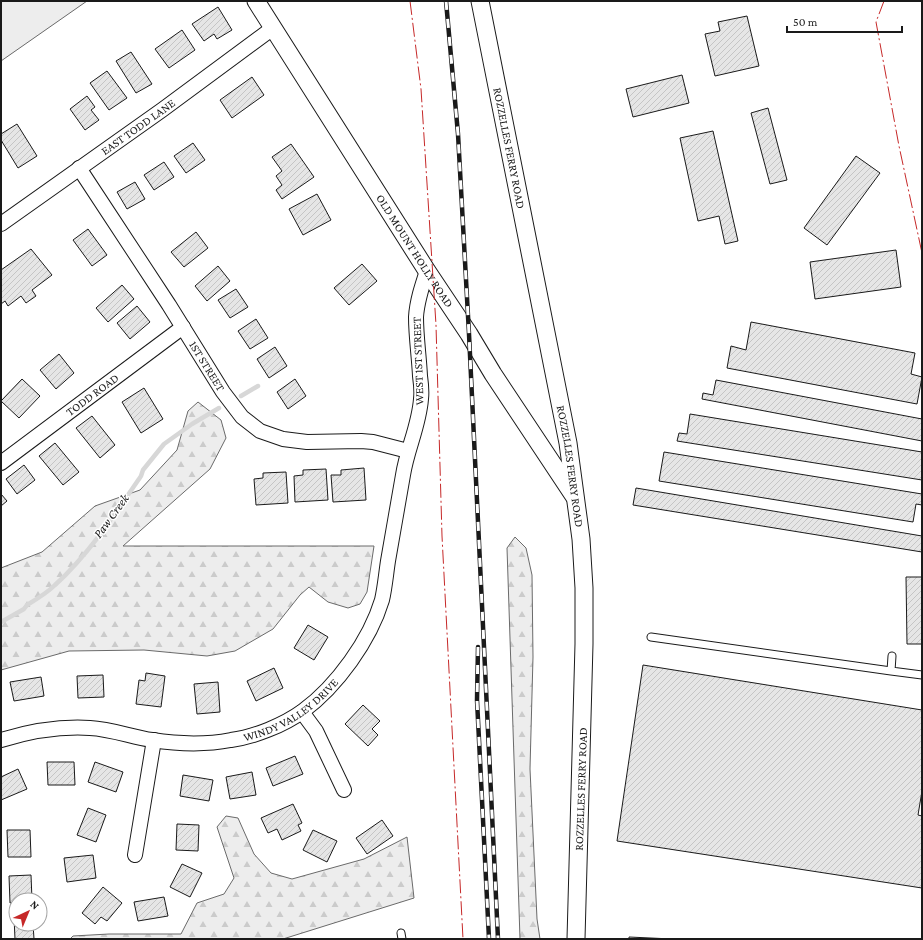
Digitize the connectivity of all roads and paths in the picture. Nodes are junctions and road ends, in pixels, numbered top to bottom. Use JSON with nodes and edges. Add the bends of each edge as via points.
{"nodes":[{"id":1,"x":256,"y":1,"type":"edge"},
{"id":2,"x":480,"y":1,"type":"edge"},
{"id":3,"x":273,"y":28,"type":"junction"},
{"id":4,"x":79,"y":168,"type":"junction"},
{"id":5,"x":1,"y":224,"type":"edge"},
{"id":6,"x":427,"y":271,"type":"junction"},
{"id":7,"x":183,"y":327,"type":"junction"},
{"id":8,"x":408,"y":451,"type":"junction"},
{"id":9,"x":1,"y":462,"type":"edge"},
{"id":10,"x":576,"y":499,"type":"junction"},
{"id":11,"x":651,"y":637,"type":"dead end"},
{"id":12,"x":892,"y":656,"type":"dead end"},
{"id":13,"x":892,"y":671,"type":"junction"},
{"id":14,"x":922,"y":675,"type":"edge"},
{"id":15,"x":302,"y":712,"type":"junction"},
{"id":16,"x":1,"y":740,"type":"edge"},
{"id":17,"x":154,"y":740,"type":"junction"},
{"id":18,"x":344,"y":790,"type":"dead end"},
{"id":19,"x":135,"y":855,"type":"dead end"},
{"id":20,"x":576,"y":939,"type":"edge"}],
"edges":[{"from":1,"to":3,"type":"street","name":"OLD MOUNT HOLLY ROAD"},
{"from":2,"to":10,"type":"street","name":"ROZZELLES FERRY ROAD","via":[[568,442]]},
{"from":3,"to":4,"type":"street","name":"EAST TODD LANE"},
{"from":3,"to":6,"type":"street","name":"OLD MOUNT HOLLY ROAD"},
{"from":4,"to":5,"type":"street","name":"EAST TODD LANE"},
{"from":4,"to":7,"type":"street","name":"1ST STREET"},
{"from":6,"to":8,"type":"street","name":"WEST 1ST STREET","via":[[416,318],[422,397]]},
{"from":6,"to":10,"type":"street","name":"OLD MOUNT HOLLY ROAD"},
{"from":7,"to":8,"type":"street","name":"1ST STREET","via":[[222,392],[242,417],[260,431],[283,439],[373,442]]},
{"from":7,"to":9,"type":"street","name":"TODD ROAD"},
{"from":8,"to":15,"type":"street","name":"WINDY VALLEY DRIVE","via":[[382,599],[372,626],[343,671],[321,696]]},
{"from":10,"to":20,"type":"street","name":"ROZZELLES FERRY ROAD","via":[[581,539],[584,616]]},
{"from":11,"to":13,"type":"lane"},
{"from":12,"to":13,"type":"lane"},
{"from":13,"to":14,"type":"lane"},
{"from":15,"to":17,"type":"street","name":"WINDY VALLEY DRIVE","via":[[254,735],[231,740],[203,743]]},
{"from":15,"to":18,"type":"street","via":[[316,730]]},
{"from":16,"to":17,"type":"street","name":"WINDY VALLEY DRIVE","via":[[55,728],[92,728]]},
{"from":17,"to":19,"type":"street"}]}
